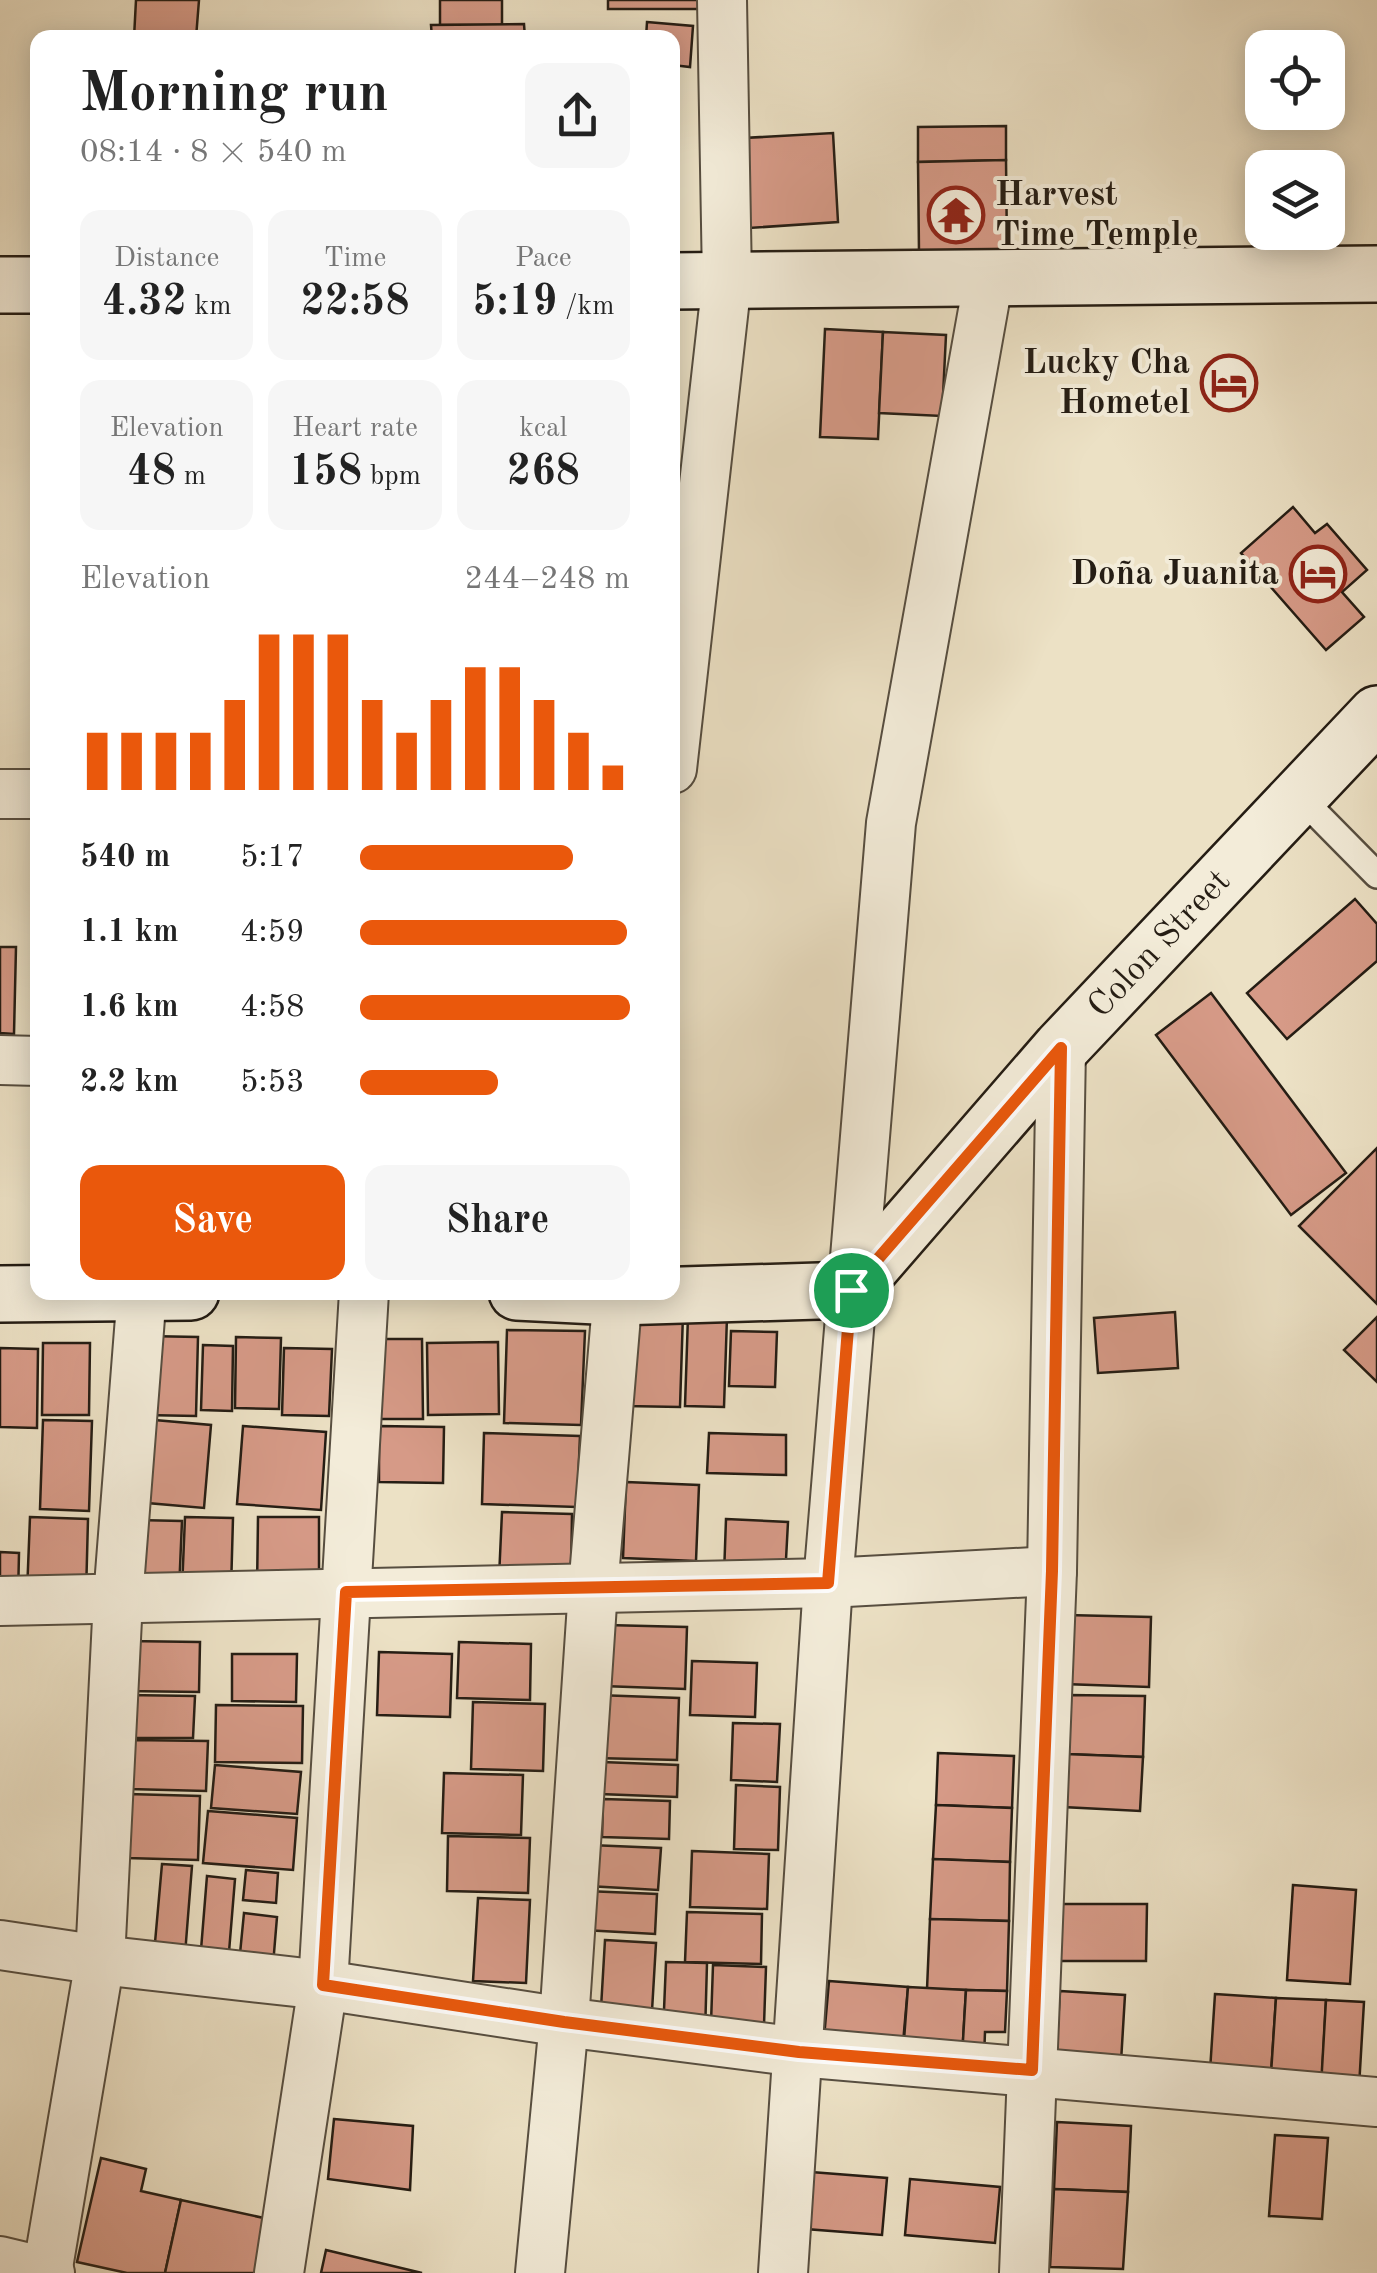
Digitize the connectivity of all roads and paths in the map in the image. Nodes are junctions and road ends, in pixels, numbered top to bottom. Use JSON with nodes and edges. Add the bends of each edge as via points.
{"nodes":[{"id":1,"x":722,"y":0,"type":"edge"},
{"id":2,"x":1377,"y":274,"type":"edge"},
{"id":3,"x":989,"y":277,"type":"junction"},
{"id":4,"x":680,"y":280,"type":"edge"},
{"id":5,"x":727,"y":280,"type":"junction"},
{"id":6,"x":0,"y":285,"type":"edge"},
{"id":7,"x":30,"y":285,"type":"edge"},
{"id":8,"x":680,"y":698,"type":"edge"},
{"id":9,"x":1377,"y":714,"type":"edge"},
{"id":10,"x":0,"y":794,"type":"edge"},
{"id":11,"x":30,"y":794,"type":"edge"},
{"id":12,"x":1299,"y":796,"type":"junction"},
{"id":13,"x":1377,"y":875,"type":"edge"},
{"id":14,"x":1061,"y":1048,"type":"junction"},
{"id":15,"x":0,"y":1060,"type":"edge"},
{"id":16,"x":30,"y":1061,"type":"edge"},
{"id":17,"x":851,"y":1290,"type":"junction"},
{"id":18,"x":0,"y":1294,"type":"edge"},
{"id":19,"x":30,"y":1294,"type":"edge"},
{"id":20,"x":680,"y":1294,"type":"edge"},
{"id":21,"x":157,"y":1300,"type":"edge"},
{"id":22,"x":364,"y":1300,"type":"edge"},
{"id":23,"x":618,"y":1300,"type":"edge"},
{"id":24,"x":1052,"y":1571,"type":"junction"},
{"id":25,"x":828,"y":1583,"type":"junction"},
{"id":26,"x":592,"y":1589,"type":"junction"},
{"id":27,"x":346,"y":1592,"type":"junction"},
{"id":28,"x":118,"y":1599,"type":"junction"},
{"id":29,"x":0,"y":1601,"type":"edge"},
{"id":30,"x":0,"y":1944,"type":"edge"},
{"id":31,"x":100,"y":1960,"type":"junction"},
{"id":32,"x":323,"y":1985,"type":"junction"},
{"id":33,"x":564,"y":2022,"type":"junction"},
{"id":34,"x":799,"y":2052,"type":"junction"},
{"id":35,"x":1032,"y":2070,"type":"junction"},
{"id":36,"x":1377,"y":2102,"type":"edge"},
{"id":37,"x":0,"y":2261,"type":"edge"},
{"id":38,"x":48,"y":2273,"type":"edge"},
{"id":39,"x":279,"y":2273,"type":"edge"},
{"id":40,"x":540,"y":2273,"type":"edge"},
{"id":41,"x":784,"y":2273,"type":"edge"},
{"id":42,"x":1024,"y":2273,"type":"edge"}],
"edges":[{"from":1,"to":5,"type":"street"},
{"from":2,"to":3,"type":"main road"},
{"from":3,"to":5,"type":"main road"},
{"from":3,"to":17,"type":"street","via":[[891,823]]},
{"from":4,"to":5,"type":"main road"},
{"from":5,"to":8,"type":"street"},
{"from":6,"to":7,"type":"main road"},
{"from":9,"to":12,"type":"main road","name":"Colon Street"},
{"from":10,"to":11,"type":"street"},
{"from":12,"to":13,"type":"lane"},
{"from":12,"to":14,"type":"main road","name":"Colon Street"},
{"from":14,"to":17,"type":"main road","name":"Colon Street"},
{"from":14,"to":24,"type":"street"},
{"from":15,"to":16,"type":"street"},
{"from":17,"to":20,"type":"main road"},
{"from":17,"to":25,"type":"street"},
{"from":18,"to":19,"type":"main road"},
{"from":21,"to":28,"type":"street"},
{"from":22,"to":27,"type":"street"},
{"from":23,"to":26,"type":"street"},
{"from":24,"to":25,"type":"street"},
{"from":24,"to":35,"type":"street"},
{"from":25,"to":26,"type":"street"},
{"from":25,"to":34,"type":"street"},
{"from":26,"to":27,"type":"street"},
{"from":26,"to":33,"type":"street"},
{"from":27,"to":28,"type":"street"},
{"from":27,"to":32,"type":"street"},
{"from":28,"to":29,"type":"street"},
{"from":28,"to":31,"type":"street"},
{"from":30,"to":31,"type":"street"},
{"from":31,"to":32,"type":"street"},
{"from":31,"to":38,"type":"street"},
{"from":32,"to":33,"type":"street"},
{"from":32,"to":39,"type":"street"},
{"from":33,"to":34,"type":"street"},
{"from":33,"to":40,"type":"street"},
{"from":34,"to":35,"type":"street"},
{"from":34,"to":41,"type":"street"},
{"from":35,"to":36,"type":"street"},
{"from":35,"to":42,"type":"street"},
{"from":37,"to":38,"type":"street"}]}
